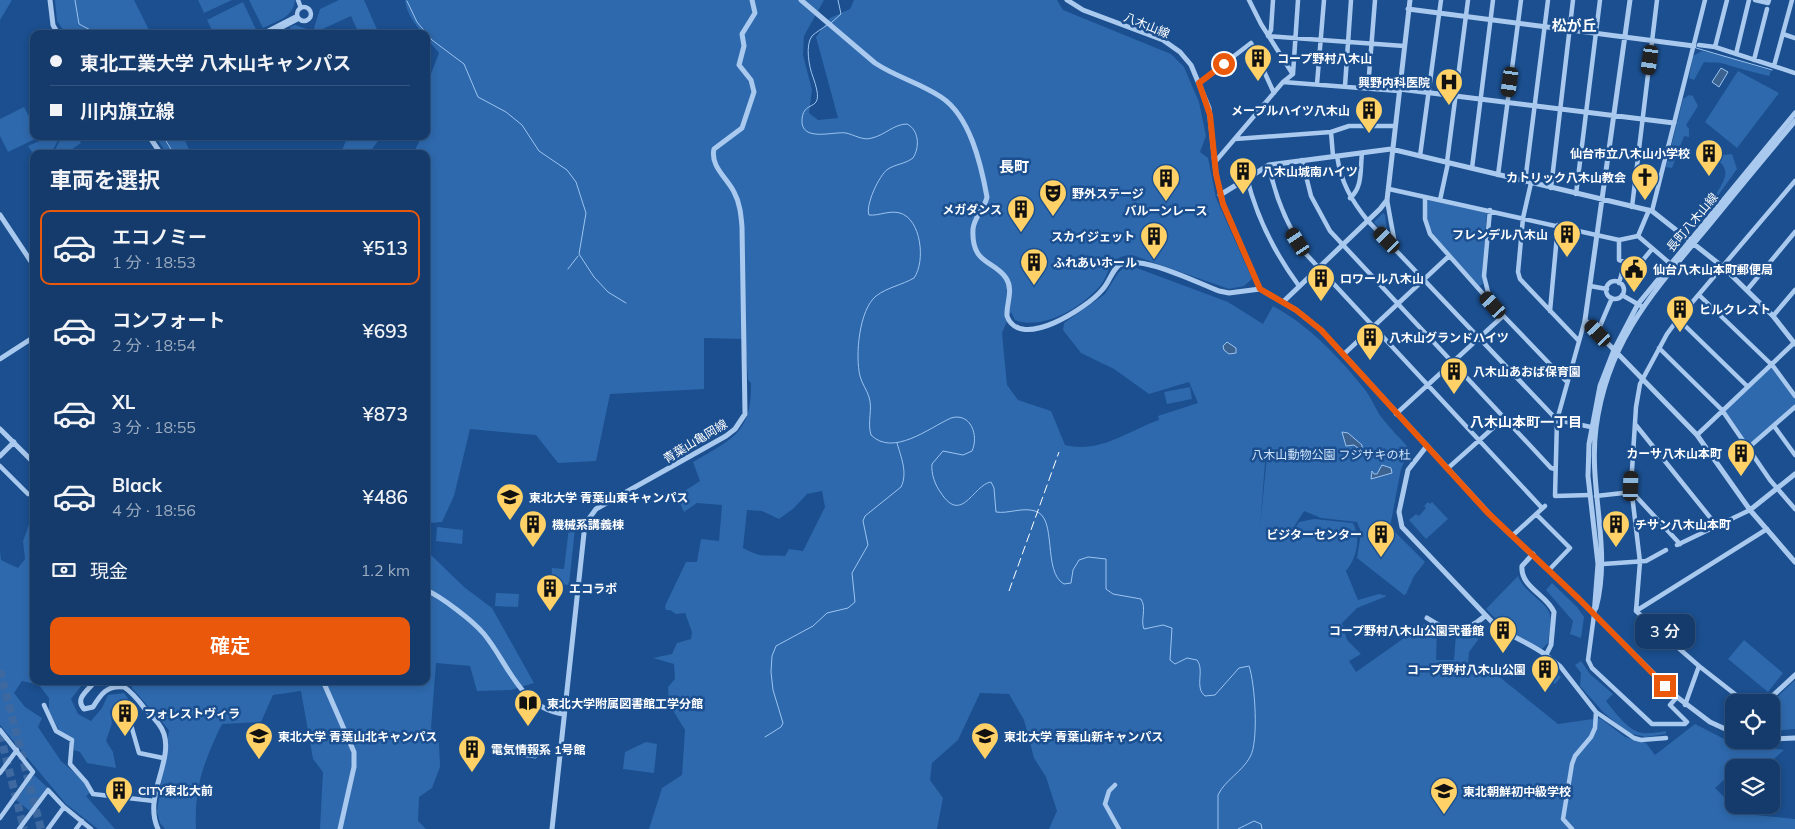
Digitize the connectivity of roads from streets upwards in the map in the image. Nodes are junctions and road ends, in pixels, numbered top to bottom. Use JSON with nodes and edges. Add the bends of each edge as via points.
{"nodes":[{"id":1,"x":50,"y":0,"type":"edge"},
{"id":2,"x":298,"y":0,"type":"edge"},
{"id":3,"x":303,"y":0,"type":"edge"},
{"id":4,"x":752,"y":0,"type":"edge"},
{"id":5,"x":801,"y":0,"type":"edge"},
{"id":6,"x":1067,"y":0,"type":"edge"},
{"id":7,"x":1249,"y":0,"type":"edge"},
{"id":8,"x":1273,"y":0,"type":"edge"},
{"id":9,"x":1298,"y":0,"type":"edge"},
{"id":10,"x":1324,"y":0,"type":"edge"},
{"id":11,"x":1351,"y":0,"type":"edge"},
{"id":12,"x":1374,"y":0,"type":"edge"},
{"id":13,"x":1410,"y":0,"type":"edge"},
{"id":14,"x":1441,"y":0,"type":"edge"},
{"id":15,"x":1468,"y":0,"type":"edge"},
{"id":16,"x":1493,"y":0,"type":"edge"},
{"id":17,"x":1521,"y":0,"type":"edge"},
{"id":18,"x":1548,"y":0,"type":"edge"},
{"id":19,"x":1573,"y":0,"type":"edge"},
{"id":20,"x":1600,"y":0,"type":"edge"},
{"id":21,"x":1630,"y":0,"type":"edge"},
{"id":22,"x":1657,"y":0,"type":"edge"},
{"id":23,"x":1705,"y":0,"type":"edge"},
{"id":24,"x":1727,"y":0,"type":"edge"},
{"id":25,"x":1749,"y":0,"type":"edge"},
{"id":26,"x":1755,"y":0,"type":"edge"},
{"id":27,"x":1769,"y":0,"type":"edge"},
{"id":28,"x":1792,"y":0,"type":"edge"},
{"id":29,"x":303,"y":8,"type":"junction"},
{"id":30,"x":1408,"y":9,"type":"junction"},
{"id":31,"x":1767,"y":9,"type":"dead end"},
{"id":32,"x":1439,"y":13,"type":"junction"},
{"id":33,"x":1466,"y":16,"type":"junction"},
{"id":34,"x":297,"y":18,"type":"junction"},
{"id":35,"x":1490,"y":20,"type":"junction"},
{"id":36,"x":1518,"y":23,"type":"junction"},
{"id":37,"x":1545,"y":26,"type":"junction"},
{"id":38,"x":56,"y":30,"type":"edge"},
{"id":39,"x":271,"y":30,"type":"edge"},
{"id":40,"x":276,"y":30,"type":"edge"},
{"id":41,"x":1570,"y":30,"type":"junction"},
{"id":42,"x":1597,"y":33,"type":"junction"},
{"id":43,"x":1783,"y":34,"type":"junction"},
{"id":44,"x":1268,"y":36,"type":"junction"},
{"id":45,"x":1296,"y":37,"type":"junction"},
{"id":46,"x":1626,"y":37,"type":"junction"},
{"id":47,"x":1795,"y":38,"type":"edge"},
{"id":48,"x":1321,"y":39,"type":"junction"},
{"id":49,"x":1653,"y":40,"type":"junction"},
{"id":50,"x":1348,"y":42,"type":"junction"},
{"id":51,"x":1371,"y":44,"type":"junction"},
{"id":52,"x":1696,"y":45,"type":"junction"},
{"id":53,"x":1404,"y":46,"type":"junction"},
{"id":54,"x":1715,"y":47,"type":"junction"},
{"id":55,"x":1736,"y":54,"type":"junction"},
{"id":56,"x":1754,"y":60,"type":"junction"},
{"id":57,"x":1774,"y":66,"type":"junction"},
{"id":58,"x":1795,"y":73,"type":"edge"},
{"id":59,"x":1293,"y":74,"type":"junction"},
{"id":60,"x":1283,"y":82,"type":"junction"},
{"id":61,"x":1199,"y":83,"type":"junction"},
{"id":62,"x":1317,"y":84,"type":"junction"},
{"id":63,"x":1345,"y":86,"type":"junction"},
{"id":64,"x":1368,"y":88,"type":"junction"},
{"id":65,"x":1399,"y":90,"type":"junction"},
{"id":66,"x":1429,"y":92,"type":"junction"},
{"id":67,"x":1274,"y":93,"type":"junction"},
{"id":68,"x":1456,"y":96,"type":"junction"},
{"id":69,"x":1481,"y":99,"type":"junction"},
{"id":70,"x":1508,"y":102,"type":"junction"},
{"id":71,"x":1535,"y":106,"type":"junction"},
{"id":72,"x":1560,"y":108,"type":"junction"},
{"id":73,"x":1587,"y":112,"type":"junction"},
{"id":74,"x":1795,"y":113,"type":"edge"},
{"id":75,"x":1615,"y":116,"type":"junction"},
{"id":76,"x":1642,"y":119,"type":"junction"},
{"id":77,"x":1795,"y":122,"type":"edge"},
{"id":78,"x":1674,"y":123,"type":"junction"},
{"id":79,"x":1394,"y":126,"type":"junction"},
{"id":80,"x":1331,"y":132,"type":"junction"},
{"id":81,"x":1236,"y":139,"type":"junction"},
{"id":82,"x":1391,"y":149,"type":"junction"},
{"id":83,"x":1362,"y":153,"type":"junction"},
{"id":84,"x":1335,"y":156,"type":"junction"},
{"id":85,"x":1420,"y":156,"type":"junction"},
{"id":86,"x":1302,"y":160,"type":"junction"},
{"id":87,"x":1215,"y":162,"type":"junction"},
{"id":88,"x":1448,"y":162,"type":"junction"},
{"id":89,"x":1269,"y":165,"type":"junction"},
{"id":90,"x":1472,"y":168,"type":"junction"},
{"id":91,"x":1498,"y":175,"type":"junction"},
{"id":92,"x":1247,"y":178,"type":"junction"},
{"id":93,"x":1528,"y":182,"type":"junction"},
{"id":94,"x":1794,"y":184,"type":"edge"},
{"id":95,"x":1551,"y":188,"type":"junction"},
{"id":96,"x":1389,"y":190,"type":"junction"},
{"id":97,"x":1576,"y":194,"type":"junction"},
{"id":98,"x":1220,"y":195,"type":"junction"},
{"id":99,"x":1424,"y":197,"type":"junction"},
{"id":100,"x":1350,"y":198,"type":"junction"},
{"id":101,"x":1386,"y":200,"type":"junction"},
{"id":102,"x":1440,"y":200,"type":"junction"},
{"id":103,"x":1602,"y":200,"type":"junction"},
{"id":104,"x":1632,"y":207,"type":"junction"},
{"id":105,"x":1490,"y":210,"type":"junction"},
{"id":106,"x":1650,"y":211,"type":"junction"},
{"id":107,"x":0,"y":216,"type":"edge"},
{"id":108,"x":1523,"y":218,"type":"junction"},
{"id":109,"x":1368,"y":221,"type":"junction"},
{"id":110,"x":1558,"y":226,"type":"junction"},
{"id":111,"x":1795,"y":232,"type":"edge"},
{"id":112,"x":1597,"y":234,"type":"junction"},
{"id":113,"x":1638,"y":236,"type":"junction"},
{"id":114,"x":1619,"y":240,"type":"junction"},
{"id":115,"x":1692,"y":242,"type":"junction"},
{"id":116,"x":1342,"y":245,"type":"junction"},
{"id":117,"x":1652,"y":248,"type":"junction"},
{"id":118,"x":1396,"y":250,"type":"junction"},
{"id":119,"x":1449,"y":256,"type":"junction"},
{"id":120,"x":30,"y":260,"type":"edge"},
{"id":121,"x":1625,"y":262,"type":"junction"},
{"id":122,"x":1672,"y":265,"type":"junction"},
{"id":123,"x":1723,"y":267,"type":"junction"},
{"id":124,"x":1318,"y":268,"type":"junction"},
{"id":125,"x":1424,"y":279,"type":"junction"},
{"id":126,"x":1619,"y":283,"type":"junction"},
{"id":127,"x":1299,"y":286,"type":"junction"},
{"id":128,"x":1590,"y":286,"type":"junction"},
{"id":129,"x":1260,"y":289,"type":"junction"},
{"id":130,"x":1607,"y":289,"type":"junction"},
{"id":131,"x":1747,"y":290,"type":"junction"},
{"id":132,"x":1794,"y":292,"type":"edge"},
{"id":133,"x":1622,"y":295,"type":"junction"},
{"id":134,"x":1699,"y":295,"type":"junction"},
{"id":135,"x":1612,"y":298,"type":"junction"},
{"id":136,"x":1283,"y":302,"type":"junction"},
{"id":137,"x":1398,"y":304,"type":"junction"},
{"id":138,"x":1493,"y":305,"type":"junction"},
{"id":139,"x":1640,"y":305,"type":"junction"},
{"id":140,"x":1550,"y":311,"type":"junction"},
{"id":141,"x":1503,"y":316,"type":"junction"},
{"id":142,"x":1773,"y":316,"type":"junction"},
{"id":143,"x":1585,"y":320,"type":"junction"},
{"id":144,"x":1678,"y":320,"type":"junction"},
{"id":145,"x":1373,"y":327,"type":"junction"},
{"id":146,"x":1598,"y":333,"type":"junction"},
{"id":147,"x":1479,"y":339,"type":"junction"},
{"id":148,"x":30,"y":340,"type":"edge"},
{"id":149,"x":1579,"y":341,"type":"junction"},
{"id":150,"x":1795,"y":344,"type":"edge"},
{"id":151,"x":1659,"y":348,"type":"junction"},
{"id":152,"x":1616,"y":352,"type":"junction"},
{"id":153,"x":1344,"y":354,"type":"junction"},
{"id":154,"x":0,"y":359,"type":"edge"},
{"id":155,"x":1452,"y":363,"type":"junction"},
{"id":156,"x":1772,"y":364,"type":"junction"},
{"id":157,"x":1642,"y":379,"type":"junction"},
{"id":158,"x":1566,"y":381,"type":"junction"},
{"id":159,"x":1428,"y":386,"type":"junction"},
{"id":160,"x":1747,"y":386,"type":"junction"},
{"id":161,"x":1795,"y":396,"type":"edge"},
{"id":162,"x":1795,"y":407,"type":"edge"},
{"id":163,"x":1722,"y":410,"type":"junction"},
{"id":164,"x":1396,"y":414,"type":"junction"},
{"id":165,"x":1503,"y":419,"type":"junction"},
{"id":166,"x":1557,"y":420,"type":"junction"},
{"id":167,"x":1635,"y":424,"type":"junction"},
{"id":168,"x":1774,"y":426,"type":"junction"},
{"id":169,"x":1591,"y":427,"type":"junction"},
{"id":170,"x":0,"y":429,"type":"edge"},
{"id":171,"x":1697,"y":435,"type":"junction"},
{"id":172,"x":1478,"y":440,"type":"junction"},
{"id":173,"x":14,"y":442,"type":"junction"},
{"id":174,"x":1426,"y":447,"type":"junction"},
{"id":175,"x":1748,"y":448,"type":"junction"},
{"id":176,"x":1795,"y":455,"type":"edge"},
{"id":177,"x":0,"y":456,"type":"edge"},
{"id":178,"x":30,"y":459,"type":"edge"},
{"id":179,"x":0,"y":466,"type":"edge"},
{"id":180,"x":1447,"y":469,"type":"junction"},
{"id":181,"x":1556,"y":469,"type":"junction"},
{"id":182,"x":1795,"y":474,"type":"edge"},
{"id":183,"x":1777,"y":488,"type":"junction"},
{"id":184,"x":1632,"y":492,"type":"junction"},
{"id":185,"x":28,"y":494,"type":"dead end"},
{"id":186,"x":1593,"y":495,"type":"junction"},
{"id":187,"x":1795,"y":509,"type":"edge"},
{"id":188,"x":1750,"y":510,"type":"junction"},
{"id":189,"x":1536,"y":514,"type":"junction"},
{"id":190,"x":1717,"y":526,"type":"junction"},
{"id":191,"x":1766,"y":529,"type":"junction"},
{"id":192,"x":1512,"y":536,"type":"junction"},
{"id":193,"x":1666,"y":550,"type":"dead end"},
{"id":194,"x":1533,"y":554,"type":"junction"},
{"id":195,"x":1640,"y":562,"type":"junction"},
{"id":196,"x":1795,"y":562,"type":"edge"},
{"id":197,"x":1603,"y":564,"type":"junction"},
{"id":198,"x":1548,"y":570,"type":"junction"},
{"id":199,"x":430,"y":593,"type":"edge"},
{"id":200,"x":1636,"y":611,"type":"junction"},
{"id":201,"x":1485,"y":616,"type":"junction"},
{"id":202,"x":1594,"y":616,"type":"junction"},
{"id":203,"x":1427,"y":618,"type":"dead end"},
{"id":204,"x":1546,"y":655,"type":"junction"},
{"id":205,"x":1699,"y":666,"type":"junction"},
{"id":206,"x":1795,"y":675,"type":"edge"},
{"id":207,"x":92,"y":685,"type":"edge"},
{"id":208,"x":325,"y":685,"type":"edge"},
{"id":209,"x":1735,"y":694,"type":"edge"},
{"id":210,"x":1775,"y":694,"type":"edge"},
{"id":211,"x":1677,"y":697,"type":"junction"},
{"id":212,"x":44,"y":705,"type":"dead end"},
{"id":213,"x":1685,"y":705,"type":"junction"},
{"id":214,"x":1596,"y":712,"type":"junction"},
{"id":215,"x":563,"y":714,"type":"junction"},
{"id":216,"x":131,"y":725,"type":"dead end"},
{"id":217,"x":1725,"y":728,"type":"edge"},
{"id":218,"x":0,"y":731,"type":"edge"},
{"id":219,"x":1666,"y":738,"type":"dead end"},
{"id":220,"x":1795,"y":738,"type":"edge"},
{"id":221,"x":1780,"y":739,"type":"edge"},
{"id":222,"x":17,"y":750,"type":"junction"},
{"id":223,"x":163,"y":758,"type":"junction"},
{"id":224,"x":0,"y":773,"type":"edge"},
{"id":225,"x":1114,"y":785,"type":"dead end"},
{"id":226,"x":154,"y":801,"type":"junction"},
{"id":227,"x":64,"y":807,"type":"junction"},
{"id":228,"x":0,"y":818,"type":"edge"},
{"id":229,"x":82,"y":821,"type":"junction"},
{"id":230,"x":19,"y":829,"type":"edge"},
{"id":231,"x":48,"y":829,"type":"edge"},
{"id":232,"x":76,"y":829,"type":"edge"},
{"id":233,"x":91,"y":829,"type":"edge"},
{"id":234,"x":158,"y":829,"type":"edge"},
{"id":235,"x":340,"y":829,"type":"edge"},
{"id":236,"x":552,"y":829,"type":"edge"},
{"id":237,"x":1119,"y":829,"type":"edge"},
{"id":238,"x":1572,"y":829,"type":"edge"}],
"edges":[{"from":1,"to":38,"type":"street"},
{"from":2,"to":29,"type":"street"},
{"from":3,"to":29,"type":"street"},
{"from":4,"to":215,"type":"street","name":"青葉山亀岡線","via":[[755,13],[742,34],[744,46],[739,65],[751,80],[754,92],[742,128],[714,149],[713,154],[740,208],[745,414],[726,436],[601,506],[590,516],[582,532]]},
{"from":5,"to":129,"type":"street","via":[[889,72],[953,106],[966,124],[987,197],[974,226],[976,246],[984,262],[1007,278],[1010,290],[1007,316],[1014,326],[1042,328],[1066,318],[1104,289],[1119,265],[1131,261],[1219,291]]},
{"from":6,"to":61,"type":"street","name":"八木山線","via":[[1083,10],[1164,40],[1186,58]]},
{"from":7,"to":44,"type":"street"},
{"from":8,"to":44,"type":"street"},
{"from":9,"to":45,"type":"street"},
{"from":10,"to":48,"type":"street"},
{"from":11,"to":50,"type":"street"},
{"from":12,"to":51,"type":"street"},
{"from":13,"to":30,"type":"street"},
{"from":14,"to":32,"type":"street"},
{"from":15,"to":33,"type":"street"},
{"from":16,"to":35,"type":"street"},
{"from":17,"to":36,"type":"street"},
{"from":18,"to":37,"type":"street"},
{"from":19,"to":41,"type":"street"},
{"from":20,"to":42,"type":"street"},
{"from":21,"to":46,"type":"street"},
{"from":22,"to":49,"type":"street"},
{"from":23,"to":52,"type":"street"},
{"from":24,"to":54,"type":"street"},
{"from":25,"to":55,"type":"street"},
{"from":26,"to":27,"type":"street","via":[[1768,3]]},
{"from":28,"to":43,"type":"street"},
{"from":29,"to":34,"type":"street"},
{"from":29,"to":34,"type":"street","via":[[310,11],[310,18],[304,22]]},
{"from":30,"to":32,"type":"street"},
{"from":30,"to":53,"type":"street"},
{"from":31,"to":56,"type":"street"},
{"from":32,"to":33,"type":"street"},
{"from":32,"to":66,"type":"street"},
{"from":33,"to":35,"type":"street"},
{"from":33,"to":68,"type":"street"},
{"from":34,"to":39,"type":"street"},
{"from":34,"to":40,"type":"street"},
{"from":35,"to":36,"type":"street"},
{"from":35,"to":69,"type":"street"},
{"from":36,"to":37,"type":"street"},
{"from":36,"to":70,"type":"street"},
{"from":37,"to":41,"type":"street"},
{"from":37,"to":71,"type":"street"},
{"from":41,"to":42,"type":"street"},
{"from":41,"to":72,"type":"street"},
{"from":42,"to":46,"type":"street"},
{"from":42,"to":73,"type":"street"},
{"from":43,"to":47,"type":"street"},
{"from":43,"to":57,"type":"street"},
{"from":44,"to":45,"type":"street"},
{"from":44,"to":59,"type":"street"},
{"from":45,"to":48,"type":"street"},
{"from":45,"to":59,"type":"street"},
{"from":46,"to":49,"type":"street"},
{"from":46,"to":75,"type":"street"},
{"from":48,"to":50,"type":"street"},
{"from":48,"to":62,"type":"street"},
{"from":49,"to":52,"type":"street"},
{"from":49,"to":76,"type":"street"},
{"from":50,"to":51,"type":"street"},
{"from":50,"to":63,"type":"street"},
{"from":51,"to":53,"type":"street"},
{"from":51,"to":64,"type":"street"},
{"from":52,"to":54,"type":"street"},
{"from":52,"to":78,"type":"street"},
{"from":53,"to":65,"type":"street"},
{"from":54,"to":55,"type":"street"},
{"from":55,"to":56,"type":"street"},
{"from":56,"to":57,"type":"street"},
{"from":57,"to":58,"type":"street"},
{"from":59,"to":60,"type":"street"},
{"from":60,"to":62,"type":"street"},
{"from":60,"to":67,"type":"street"},
{"from":61,"to":67,"type":"street","via":[[1251,43]]},
{"from":61,"to":87,"type":"street","name":"八木山線","via":[[1210,115]]},
{"from":62,"to":63,"type":"street"},
{"from":63,"to":64,"type":"street"},
{"from":64,"to":65,"type":"street"},
{"from":65,"to":66,"type":"street"},
{"from":65,"to":79,"type":"street"},
{"from":66,"to":68,"type":"street"},
{"from":66,"to":85,"type":"street"},
{"from":67,"to":81,"type":"street"},
{"from":68,"to":69,"type":"street"},
{"from":68,"to":88,"type":"street"},
{"from":69,"to":70,"type":"street"},
{"from":69,"to":90,"type":"street"},
{"from":70,"to":71,"type":"street"},
{"from":70,"to":91,"type":"street"},
{"from":71,"to":72,"type":"street"},
{"from":71,"to":93,"type":"street"},
{"from":72,"to":73,"type":"street"},
{"from":72,"to":95,"type":"street"},
{"from":73,"to":75,"type":"street"},
{"from":73,"to":97,"type":"street"},
{"from":74,"to":115,"type":"street","name":"長町八木山線"},
{"from":75,"to":76,"type":"street"},
{"from":75,"to":103,"type":"street"},
{"from":76,"to":78,"type":"street"},
{"from":76,"to":104,"type":"street"},
{"from":77,"to":115,"type":"street"},
{"from":78,"to":106,"type":"street"},
{"from":79,"to":80,"type":"street","via":[[1349,126]]},
{"from":79,"to":82,"type":"street"},
{"from":80,"to":81,"type":"street"},
{"from":80,"to":84,"type":"street"},
{"from":81,"to":87,"type":"street"},
{"from":82,"to":83,"type":"street"},
{"from":82,"to":85,"type":"street"},
{"from":82,"to":96,"type":"street"},
{"from":83,"to":84,"type":"street"},
{"from":83,"to":100,"type":"street","via":[[1360,184]]},
{"from":84,"to":86,"type":"street"},
{"from":84,"to":100,"type":"street"},
{"from":85,"to":88,"type":"street"},
{"from":86,"to":89,"type":"street"},
{"from":86,"to":116,"type":"street","via":[[1317,208]]},
{"from":87,"to":98,"type":"street","name":"八木山線"},
{"from":88,"to":90,"type":"street"},
{"from":88,"to":102,"type":"street"},
{"from":89,"to":92,"type":"street"},
{"from":89,"to":124,"type":"street","via":[[1284,218]]},
{"from":90,"to":91,"type":"street"},
{"from":91,"to":93,"type":"street"},
{"from":92,"to":98,"type":"street"},
{"from":92,"to":127,"type":"street","via":[[1256,212],[1269,241]]},
{"from":93,"to":95,"type":"street"},
{"from":93,"to":108,"type":"street"},
{"from":94,"to":123,"type":"street"},
{"from":95,"to":97,"type":"street"},
{"from":96,"to":99,"type":"street"},
{"from":96,"to":101,"type":"street"},
{"from":97,"to":103,"type":"street"},
{"from":98,"to":129,"type":"street","name":"八木山線"},
{"from":99,"to":102,"type":"street"},
{"from":99,"to":119,"type":"street","via":[[1426,228]]},
{"from":100,"to":109,"type":"street"},
{"from":101,"to":109,"type":"street"},
{"from":101,"to":118,"type":"street"},
{"from":102,"to":105,"type":"street"},
{"from":103,"to":104,"type":"street"},
{"from":103,"to":112,"type":"street"},
{"from":104,"to":106,"type":"street"},
{"from":105,"to":108,"type":"street"},
{"from":105,"to":138,"type":"street","via":[[1484,276]]},
{"from":106,"to":113,"type":"street"},
{"from":106,"to":115,"type":"street"},
{"from":107,"to":120,"type":"street"},
{"from":108,"to":110,"type":"street"},
{"from":108,"to":140,"type":"street","via":[[1520,279]]},
{"from":109,"to":116,"type":"street"},
{"from":109,"to":118,"type":"street"},
{"from":110,"to":112,"type":"street"},
{"from":110,"to":140,"type":"street"},
{"from":111,"to":131,"type":"street"},
{"from":112,"to":114,"type":"street"},
{"from":112,"to":128,"type":"street"},
{"from":113,"to":114,"type":"street"},
{"from":113,"to":117,"type":"street"},
{"from":114,"to":121,"type":"street","via":[[1618,260]]},
{"from":115,"to":122,"type":"street","name":"長町八木山線"},
{"from":115,"to":123,"type":"street"},
{"from":116,"to":124,"type":"street"},
{"from":116,"to":137,"type":"street"},
{"from":117,"to":121,"type":"street","via":[[1638,266]]},
{"from":117,"to":122,"type":"street"},
{"from":118,"to":125,"type":"street"},
{"from":119,"to":125,"type":"street"},
{"from":119,"to":138,"type":"street"},
{"from":121,"to":126,"type":"street"},
{"from":122,"to":139,"type":"street","name":"長町八木山線"},
{"from":123,"to":131,"type":"street"},
{"from":123,"to":134,"type":"street"},
{"from":124,"to":127,"type":"street"},
{"from":124,"to":145,"type":"street"},
{"from":125,"to":137,"type":"street"},
{"from":125,"to":147,"type":"street"},
{"from":126,"to":130,"type":"street","via":[[1612,283]]},
{"from":126,"to":133,"type":"street","via":[[1623,288]]},
{"from":127,"to":136,"type":"street"},
{"from":128,"to":130,"type":"street"},
{"from":128,"to":143,"type":"street"},
{"from":129,"to":136,"type":"street"},
{"from":130,"to":135,"type":"street"},
{"from":131,"to":142,"type":"street"},
{"from":132,"to":142,"type":"street"},
{"from":133,"to":135,"type":"street","via":[[1618,299]]},
{"from":133,"to":139,"type":"street"},
{"from":134,"to":144,"type":"street"},
{"from":134,"to":156,"type":"street"},
{"from":135,"to":146,"type":"street"},
{"from":136,"to":153,"type":"street","via":[[1315,325]]},
{"from":137,"to":145,"type":"street"},
{"from":137,"to":155,"type":"street"},
{"from":138,"to":141,"type":"street"},
{"from":139,"to":152,"type":"street","name":"長町八木山線"},
{"from":140,"to":149,"type":"street"},
{"from":141,"to":147,"type":"street"},
{"from":141,"to":158,"type":"street"},
{"from":142,"to":150,"type":"street"},
{"from":143,"to":146,"type":"street"},
{"from":143,"to":149,"type":"street"},
{"from":144,"to":151,"type":"street"},
{"from":144,"to":160,"type":"street"},
{"from":145,"to":153,"type":"street"},
{"from":145,"to":159,"type":"street"},
{"from":146,"to":152,"type":"street"},
{"from":147,"to":155,"type":"street"},
{"from":147,"to":166,"type":"street"},
{"from":148,"to":154,"type":"street"},
{"from":149,"to":158,"type":"street"},
{"from":150,"to":156,"type":"street"},
{"from":151,"to":157,"type":"street"},
{"from":151,"to":163,"type":"street"},
{"from":152,"to":157,"type":"street"},
{"from":152,"to":169,"type":"street","via":[[1600,386]]},
{"from":152,"to":186,"type":"street","via":[[1596,428]]},
{"from":153,"to":164,"type":"street"},
{"from":155,"to":159,"type":"street"},
{"from":155,"to":165,"type":"street"},
{"from":156,"to":160,"type":"street"},
{"from":156,"to":161,"type":"street"},
{"from":157,"to":167,"type":"street"},
{"from":157,"to":171,"type":"street"},
{"from":158,"to":166,"type":"street"},
{"from":159,"to":164,"type":"street"},
{"from":159,"to":172,"type":"street"},
{"from":160,"to":163,"type":"street"},
{"from":162,"to":168,"type":"street"},
{"from":163,"to":171,"type":"street"},
{"from":163,"to":175,"type":"street"},
{"from":164,"to":174,"type":"street"},
{"from":165,"to":172,"type":"street"},
{"from":165,"to":181,"type":"street","via":[[1551,468]]},
{"from":166,"to":169,"type":"street"},
{"from":166,"to":181,"type":"street"},
{"from":167,"to":184,"type":"street"},
{"from":167,"to":190,"type":"street"},
{"from":168,"to":175,"type":"street"},
{"from":168,"to":176,"type":"street"},
{"from":169,"to":186,"type":"street","via":[[1588,458]]},
{"from":170,"to":173,"type":"street"},
{"from":171,"to":188,"type":"street"},
{"from":172,"to":180,"type":"street"},
{"from":172,"to":189,"type":"street","via":[[1544,507]]},
{"from":173,"to":177,"type":"street"},
{"from":173,"to":178,"type":"street"},
{"from":174,"to":180,"type":"street"},
{"from":174,"to":201,"type":"street","via":[[1408,470],[1399,512],[1400,522]]},
{"from":175,"to":183,"type":"street"},
{"from":179,"to":185,"type":"street"},
{"from":180,"to":192,"type":"street"},
{"from":181,"to":186,"type":"street","via":[[1556,496]]},
{"from":182,"to":183,"type":"street"},
{"from":183,"to":187,"type":"street"},
{"from":183,"to":188,"type":"street"},
{"from":184,"to":186,"type":"street"},
{"from":184,"to":190,"type":"street","via":[[1678,544]]},
{"from":184,"to":195,"type":"street"},
{"from":186,"to":197,"type":"street"},
{"from":186,"to":202,"type":"street","via":[[1598,564]]},
{"from":188,"to":190,"type":"street"},
{"from":188,"to":191,"type":"street"},
{"from":189,"to":192,"type":"street"},
{"from":189,"to":198,"type":"street","via":[[1570,548]]},
{"from":191,"to":196,"type":"street"},
{"from":191,"to":200,"type":"street"},
{"from":192,"to":194,"type":"street"},
{"from":193,"to":195,"type":"street"},
{"from":194,"to":198,"type":"street"},
{"from":194,"to":204,"type":"street","via":[[1522,566],[1522,574],[1554,612]]},
{"from":195,"to":197,"type":"street"},
{"from":195,"to":200,"type":"street"},
{"from":197,"to":202,"type":"street","via":[[1601,591]]},
{"from":198,"to":202,"type":"street"},
{"from":199,"to":215,"type":"street","via":[[480,629],[522,691],[546,709]]},
{"from":200,"to":205,"type":"street"},
{"from":201,"to":203,"type":"street","via":[[1462,630],[1446,628]]},
{"from":201,"to":204,"type":"street","via":[[1505,633]]},
{"from":202,"to":211,"type":"street"},
{"from":202,"to":211,"type":"street","via":[[1588,660],[1592,668],[1652,724],[1687,722],[1670,705]]},
{"from":204,"to":214,"type":"street","via":[[1560,666]]},
{"from":205,"to":209,"type":"street"},
{"from":205,"to":213,"type":"street"},
{"from":206,"to":210,"type":"street"},
{"from":207,"to":223,"type":"street","via":[[81,697],[82,707],[91,708],[108,688],[119,686],[128,689],[164,733]]},
{"from":208,"to":235,"type":"street","via":[[354,752],[354,767]]},
{"from":211,"to":213,"type":"street"},
{"from":212,"to":226,"type":"street","via":[[56,730],[72,740],[70,764],[93,794]]},
{"from":213,"to":217,"type":"street"},
{"from":214,"to":219,"type":"street","via":[[1634,738]]},
{"from":214,"to":238,"type":"street","via":[[1592,737],[1575,756],[1564,801],[1563,819]]},
{"from":215,"to":236,"type":"street","name":"青葉山亀岡線"},
{"from":216,"to":223,"type":"street","via":[[139,753]]},
{"from":218,"to":222,"type":"street"},
{"from":220,"to":221,"type":"street"},
{"from":222,"to":224,"type":"street"},
{"from":222,"to":228,"type":"street","via":[[33,772]]},
{"from":223,"to":226,"type":"street"},
{"from":225,"to":237,"type":"street","via":[[1105,804]]},
{"from":226,"to":234,"type":"street"},
{"from":227,"to":229,"type":"street"},
{"from":227,"to":230,"type":"street","via":[[48,790]]},
{"from":227,"to":231,"type":"street"},
{"from":229,"to":232,"type":"street"},
{"from":229,"to":233,"type":"street"}]}
